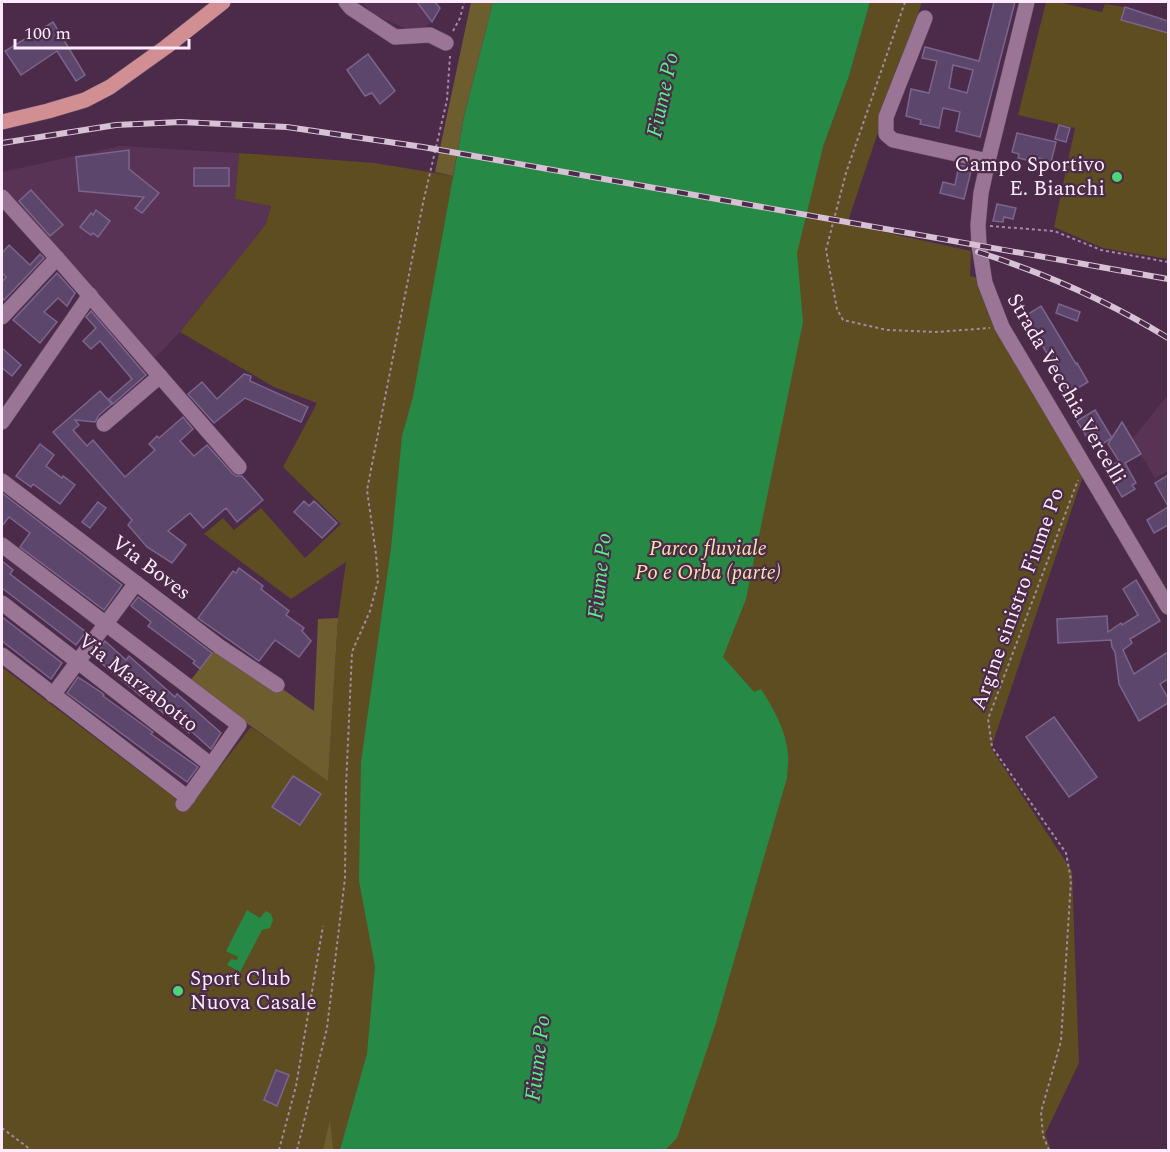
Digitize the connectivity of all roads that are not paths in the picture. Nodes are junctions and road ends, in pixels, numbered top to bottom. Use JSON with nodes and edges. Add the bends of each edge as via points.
{"nodes":[{"id":1,"x":223,"y":2,"type":"edge"},
{"id":2,"x":346,"y":2,"type":"edge"},
{"id":3,"x":1027,"y":2,"type":"edge"},
{"id":4,"x":925,"y":18,"type":"dead end"},
{"id":5,"x":446,"y":43,"type":"road end"},
{"id":6,"x":2,"y":122,"type":"edge"},
{"id":7,"x":988,"y":160,"type":"junction"},
{"id":8,"x":2,"y":196,"type":"edge"},
{"id":9,"x":57,"y":258,"type":"junction"},
{"id":10,"x":90,"y":295,"type":"junction"},
{"id":11,"x":2,"y":317,"type":"edge"},
{"id":12,"x":160,"y":376,"type":"junction"},
{"id":13,"x":2,"y":422,"type":"edge"},
{"id":14,"x":104,"y":424,"type":"dead end"},
{"id":15,"x":239,"y":467,"type":"dead end"},
{"id":16,"x":2,"y":482,"type":"edge"},
{"id":17,"x":2,"y":545,"type":"edge"},
{"id":18,"x":136,"y":583,"type":"junction"},
{"id":19,"x":2,"y":603,"type":"edge"},
{"id":20,"x":1168,"y":607,"type":"edge"},
{"id":21,"x":107,"y":623,"type":"junction"},
{"id":22,"x":2,"y":655,"type":"edge"},
{"id":23,"x":78,"y":663,"type":"junction"},
{"id":24,"x":277,"y":685,"type":"dead end"},
{"id":25,"x":53,"y":695,"type":"junction"},
{"id":26,"x":211,"y":765,"type":"junction"}],
"edges":[{"from":1,"to":6,"type":"main road","via":[[110,87],[85,100]]},
{"from":2,"to":5,"type":"street","via":[[395,37],[430,35]]},
{"from":3,"to":7,"type":"street","name":"Strada Vecchia Vercelli"},
{"from":4,"to":7,"type":"street","via":[[886,117],[886,134],[893,140]]},
{"from":7,"to":20,"type":"street","name":"Strada Vecchia Vercelli","via":[[981,193],[979,245],[985,283],[1002,327]]},
{"from":8,"to":9,"type":"street"},
{"from":9,"to":10,"type":"street"},
{"from":9,"to":11,"type":"street"},
{"from":10,"to":12,"type":"street"},
{"from":10,"to":13,"type":"street"},
{"from":12,"to":14,"type":"street"},
{"from":12,"to":15,"type":"street"},
{"from":16,"to":18,"type":"street","name":"Via Boves"},
{"from":17,"to":21,"type":"street"},
{"from":18,"to":21,"type":"street"},
{"from":18,"to":24,"type":"street","name":"Via Boves"},
{"from":19,"to":23,"type":"street","name":"Via Marzabotto"},
{"from":21,"to":23,"type":"street"},
{"from":21,"to":26,"type":"street","via":[[239,725]]},
{"from":22,"to":25,"type":"street"},
{"from":23,"to":25,"type":"street"},
{"from":23,"to":26,"type":"street","name":"Via Marzabotto"},
{"from":25,"to":26,"type":"street","via":[[186,801]]}]}
